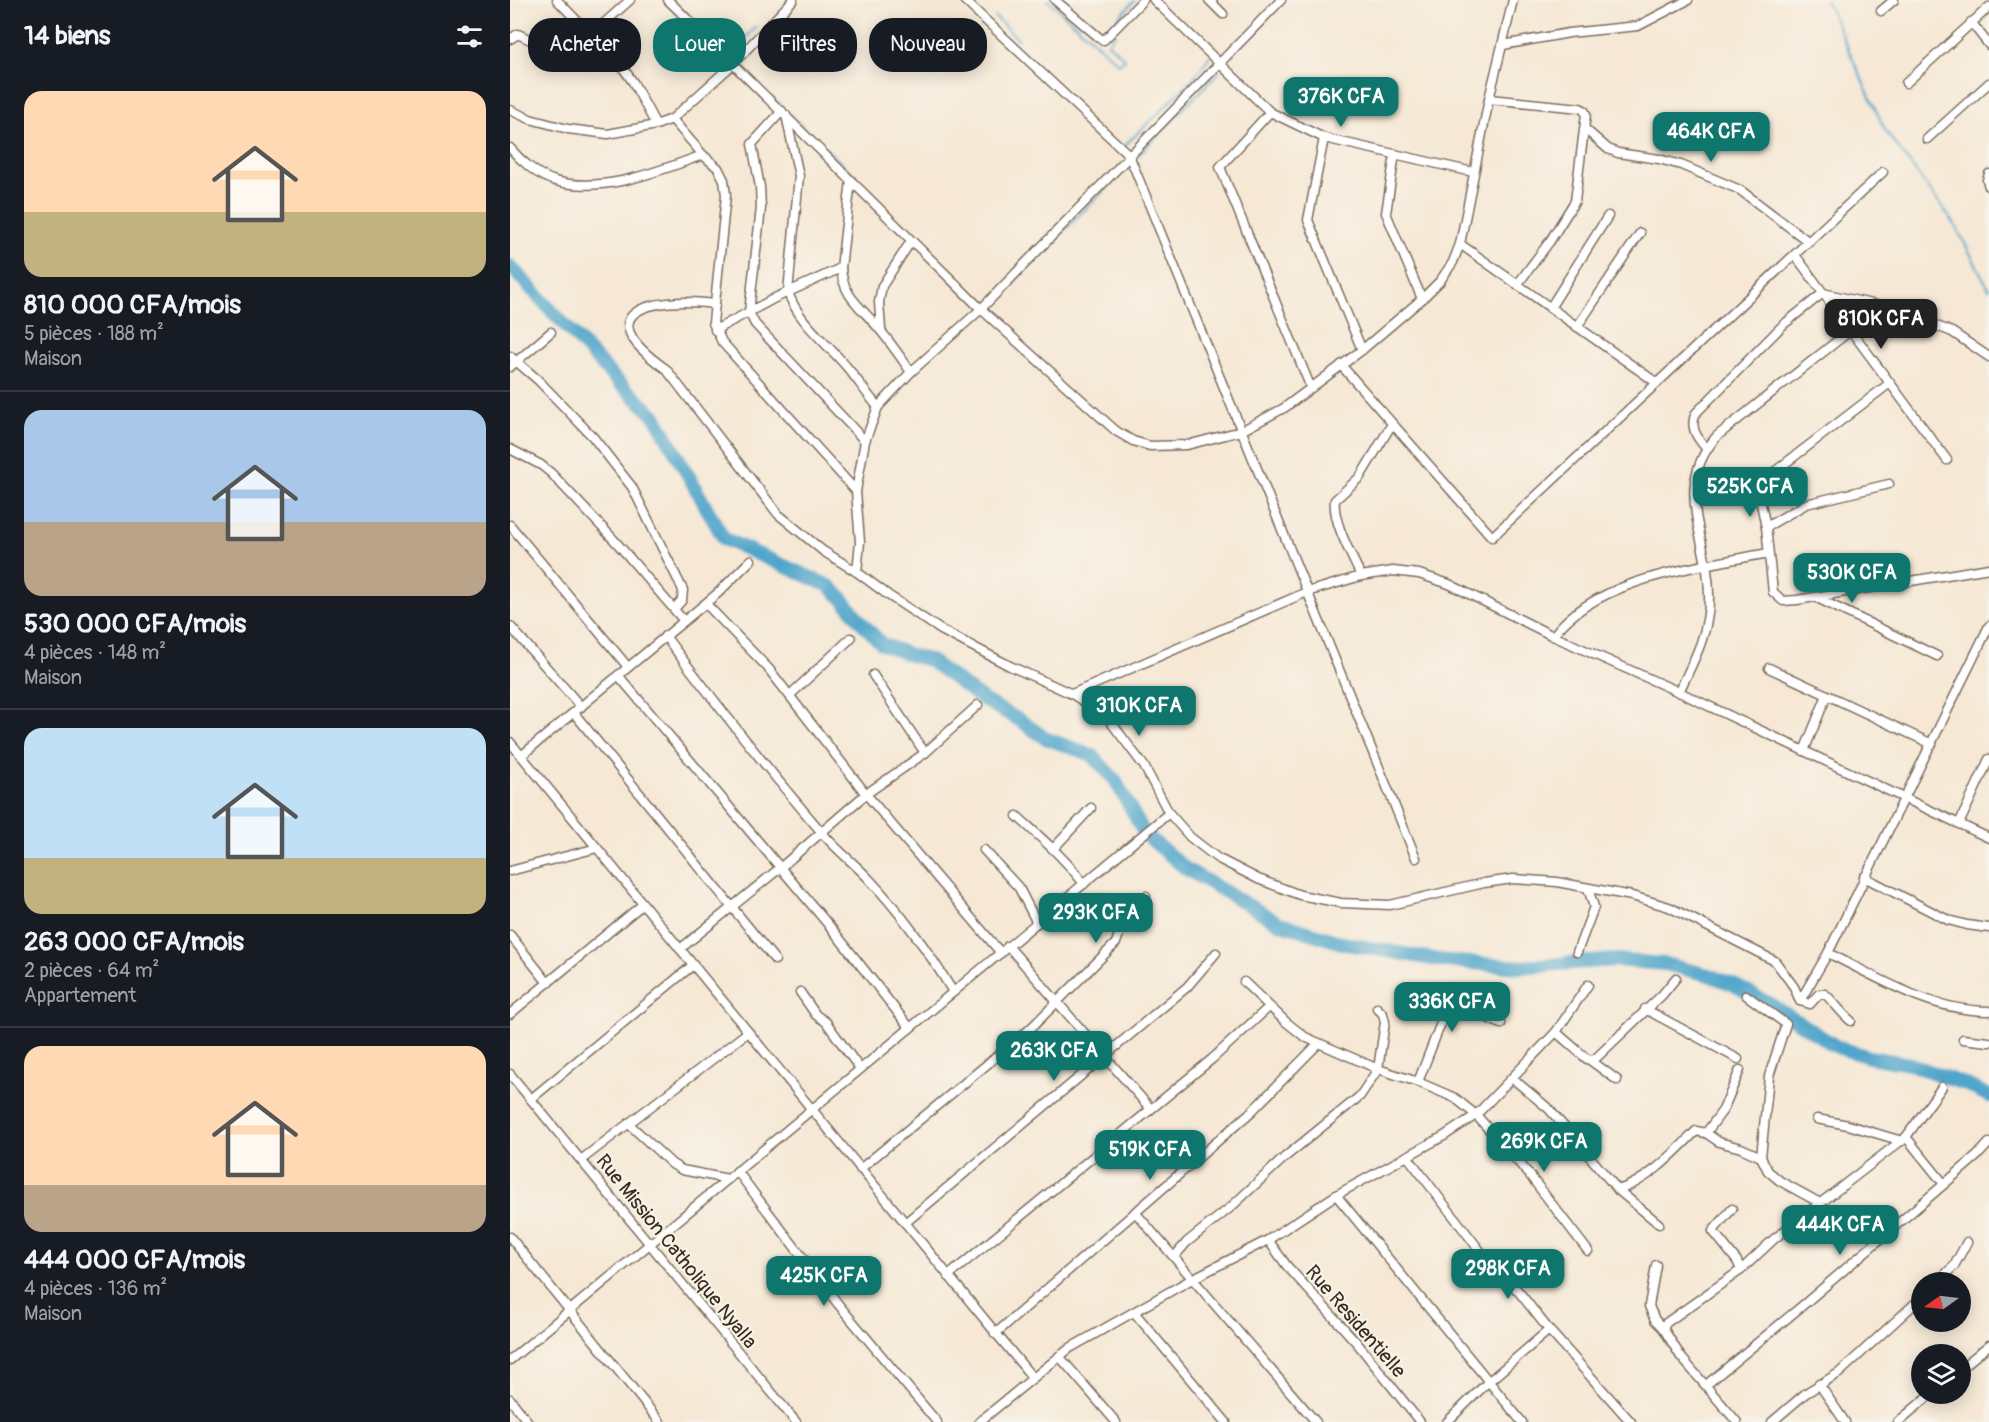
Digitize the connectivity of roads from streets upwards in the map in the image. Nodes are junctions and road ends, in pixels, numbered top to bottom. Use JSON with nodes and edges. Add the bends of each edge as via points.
{"nodes":[{"id":1,"x":557,"y":0,"type":"edge"},
{"id":2,"x":630,"y":0,"type":"edge"},
{"id":3,"x":668,"y":0,"type":"edge"},
{"id":4,"x":793,"y":0,"type":"edge"},
{"id":5,"x":964,"y":0,"type":"edge"},
{"id":6,"x":1055,"y":0,"type":"edge"},
{"id":7,"x":1143,"y":0,"type":"edge"},
{"id":8,"x":1154,"y":0,"type":"edge"},
{"id":9,"x":1209,"y":0,"type":"edge"},
{"id":10,"x":1281,"y":0,"type":"edge"},
{"id":11,"x":1513,"y":0,"type":"edge"},
{"id":12,"x":1688,"y":0,"type":"edge"},
{"id":13,"x":1894,"y":0,"type":"edge"},
{"id":14,"x":1989,"y":7,"type":"edge"},
{"id":15,"x":1881,"y":11,"type":"dead end"},
{"id":16,"x":1224,"y":14,"type":"dead end"},
{"id":17,"x":574,"y":18,"type":"edge"},
{"id":18,"x":611,"y":18,"type":"edge"},
{"id":19,"x":686,"y":18,"type":"edge"},
{"id":20,"x":1971,"y":22,"type":"junction"},
{"id":21,"x":510,"y":39,"type":"edge"},
{"id":22,"x":528,"y":39,"type":"edge"},
{"id":23,"x":1503,"y":45,"type":"junction"},
{"id":24,"x":1989,"y":45,"type":"edge"},
{"id":25,"x":746,"y":50,"type":"edge"},
{"id":26,"x":1219,"y":64,"type":"junction"},
{"id":27,"x":626,"y":72,"type":"edge"},
{"id":28,"x":724,"y":72,"type":"edge"},
{"id":29,"x":740,"y":72,"type":"edge"},
{"id":30,"x":1906,"y":83,"type":"dead end"},
{"id":31,"x":1989,"y":83,"type":"edge"},
{"id":32,"x":1489,"y":99,"type":"junction"},
{"id":33,"x":510,"y":111,"type":"edge"},
{"id":34,"x":1270,"y":112,"type":"junction"},
{"id":35,"x":784,"y":113,"type":"junction"},
{"id":36,"x":672,"y":119,"type":"junction"},
{"id":37,"x":656,"y":125,"type":"junction"},
{"id":38,"x":1585,"y":129,"type":"junction"},
{"id":39,"x":1324,"y":138,"type":"junction"},
{"id":40,"x":1927,"y":139,"type":"dead end"},
{"id":41,"x":510,"y":148,"type":"edge"},
{"id":42,"x":1395,"y":154,"type":"junction"},
{"id":43,"x":704,"y":155,"type":"junction"},
{"id":44,"x":1129,"y":155,"type":"junction"},
{"id":45,"x":1473,"y":172,"type":"junction"},
{"id":46,"x":1883,"y":172,"type":"dead end"},
{"id":47,"x":1989,"y":174,"type":"edge"},
{"id":48,"x":851,"y":180,"type":"junction"},
{"id":49,"x":1989,"y":187,"type":"edge"},
{"id":50,"x":1608,"y":216,"type":"dead end"},
{"id":51,"x":1640,"y":233,"type":"dead end"},
{"id":52,"x":911,"y":241,"type":"junction"},
{"id":53,"x":1809,"y":242,"type":"junction"},
{"id":54,"x":1460,"y":244,"type":"junction"},
{"id":55,"x":1795,"y":255,"type":"junction"},
{"id":56,"x":841,"y":268,"type":"junction"},
{"id":57,"x":1517,"y":285,"type":"junction"},
{"id":58,"x":788,"y":292,"type":"junction"},
{"id":59,"x":1823,"y":293,"type":"junction"},
{"id":60,"x":1422,"y":299,"type":"junction"},
{"id":61,"x":715,"y":304,"type":"junction"},
{"id":62,"x":1550,"y":308,"type":"junction"},
{"id":63,"x":981,"y":309,"type":"junction"},
{"id":64,"x":749,"y":312,"type":"junction"},
{"id":65,"x":1577,"y":327,"type":"junction"},
{"id":66,"x":715,"y":330,"type":"junction"},
{"id":67,"x":881,"y":330,"type":"junction"},
{"id":68,"x":1851,"y":330,"type":"junction"},
{"id":69,"x":551,"y":332,"type":"dead end"},
{"id":70,"x":1362,"y":350,"type":"junction"},
{"id":71,"x":1989,"y":357,"type":"edge"},
{"id":72,"x":512,"y":362,"type":"edge"},
{"id":73,"x":1341,"y":365,"type":"junction"},
{"id":74,"x":911,"y":372,"type":"junction"},
{"id":75,"x":1657,"y":383,"type":"junction"},
{"id":76,"x":1890,"y":383,"type":"junction"},
{"id":77,"x":1311,"y":388,"type":"junction"},
{"id":78,"x":878,"y":408,"type":"junction"},
{"id":79,"x":1392,"y":424,"type":"junction"},
{"id":80,"x":1241,"y":431,"type":"junction"},
{"id":81,"x":865,"y":441,"type":"junction"},
{"id":82,"x":1706,"y":448,"type":"junction"},
{"id":83,"x":510,"y":449,"type":"edge"},
{"id":84,"x":1947,"y":460,"type":"dead end"},
{"id":85,"x":1889,"y":484,"type":"dead end"},
{"id":86,"x":856,"y":490,"type":"junction"},
{"id":87,"x":510,"y":525,"type":"edge"},
{"id":88,"x":1766,"y":527,"type":"junction"},
{"id":89,"x":1768,"y":553,"type":"junction"},
{"id":90,"x":751,"y":560,"type":"dead end"},
{"id":91,"x":1706,"y":566,"type":"junction"},
{"id":92,"x":1989,"y":568,"type":"edge"},
{"id":93,"x":857,"y":572,"type":"junction"},
{"id":94,"x":1361,"y":576,"type":"junction"},
{"id":95,"x":1307,"y":592,"type":"junction"},
{"id":96,"x":1815,"y":597,"type":"junction"},
{"id":97,"x":706,"y":604,"type":"junction"},
{"id":98,"x":674,"y":609,"type":"junction"},
{"id":99,"x":684,"y":621,"type":"junction"},
{"id":100,"x":510,"y":626,"type":"edge"},
{"id":101,"x":1989,"y":626,"type":"edge"},
{"id":102,"x":665,"y":636,"type":"junction"},
{"id":103,"x":1553,"y":636,"type":"junction"},
{"id":104,"x":851,"y":638,"type":"dead end"},
{"id":105,"x":1986,"y":641,"type":"edge"},
{"id":106,"x":1937,"y":656,"type":"dead end"},
{"id":107,"x":628,"y":667,"type":"junction"},
{"id":108,"x":1768,"y":668,"type":"dead end"},
{"id":109,"x":618,"y":675,"type":"junction"},
{"id":110,"x":873,"y":675,"type":"dead end"},
{"id":111,"x":1679,"y":692,"type":"junction"},
{"id":112,"x":1072,"y":694,"type":"junction"},
{"id":113,"x":790,"y":695,"type":"junction"},
{"id":114,"x":1827,"y":695,"type":"junction"},
{"id":115,"x":978,"y":705,"type":"dead end"},
{"id":116,"x":581,"y":707,"type":"junction"},
{"id":117,"x":574,"y":713,"type":"junction"},
{"id":118,"x":510,"y":742,"type":"edge"},
{"id":119,"x":1932,"y":744,"type":"junction"},
{"id":120,"x":1804,"y":751,"type":"junction"},
{"id":121,"x":925,"y":753,"type":"junction"},
{"id":122,"x":521,"y":756,"type":"junction"},
{"id":123,"x":1989,"y":759,"type":"edge"},
{"id":124,"x":866,"y":794,"type":"junction"},
{"id":125,"x":1905,"y":799,"type":"junction"},
{"id":126,"x":1091,"y":808,"type":"dead end"},
{"id":127,"x":1169,"y":813,"type":"junction"},
{"id":128,"x":1017,"y":816,"type":"dead end"},
{"id":129,"x":1959,"y":824,"type":"junction"},
{"id":130,"x":822,"y":832,"type":"junction"},
{"id":131,"x":1989,"y":838,"type":"edge"},
{"id":132,"x":597,"y":848,"type":"junction"},
{"id":133,"x":1053,"y":849,"type":"junction"},
{"id":134,"x":984,"y":850,"type":"dead end"},
{"id":135,"x":1416,"y":858,"type":"dead end"},
{"id":136,"x":780,"y":868,"type":"junction"},
{"id":137,"x":510,"y":871,"type":"edge"},
{"id":138,"x":1864,"y":877,"type":"junction"},
{"id":139,"x":1084,"y":884,"type":"junction"},
{"id":140,"x":1588,"y":888,"type":"junction"},
{"id":141,"x":1146,"y":896,"type":"dead end"},
{"id":142,"x":643,"y":904,"type":"junction"},
{"id":143,"x":732,"y":907,"type":"junction"},
{"id":144,"x":1037,"y":922,"type":"junction"},
{"id":145,"x":1989,"y":928,"type":"edge"},
{"id":146,"x":510,"y":935,"type":"edge"},
{"id":147,"x":1008,"y":946,"type":"junction"},
{"id":148,"x":680,"y":949,"type":"junction"},
{"id":149,"x":1577,"y":952,"type":"dead end"},
{"id":150,"x":1001,"y":953,"type":"junction"},
{"id":151,"x":1216,"y":953,"type":"dead end"},
{"id":152,"x":1828,"y":953,"type":"junction"},
{"id":153,"x":775,"y":960,"type":"dead end"},
{"id":154,"x":693,"y":965,"type":"junction"},
{"id":155,"x":1676,"y":978,"type":"dead end"},
{"id":156,"x":548,"y":982,"type":"junction"},
{"id":157,"x":1244,"y":982,"type":"dead end"},
{"id":158,"x":1588,"y":985,"type":"dead end"},
{"id":159,"x":800,"y":992,"type":"dead end"},
{"id":160,"x":953,"y":992,"type":"junction"},
{"id":161,"x":1746,"y":995,"type":"dead end"},
{"id":162,"x":1800,"y":1001,"type":"junction"},
{"id":163,"x":1056,"y":1002,"type":"junction"},
{"id":164,"x":1269,"y":1007,"type":"junction"},
{"id":165,"x":1377,"y":1008,"type":"dead end"},
{"id":166,"x":1645,"y":1009,"type":"junction"},
{"id":167,"x":1989,"y":1011,"type":"edge"},
{"id":168,"x":510,"y":1014,"type":"edge"},
{"id":169,"x":1851,"y":1022,"type":"dead end"},
{"id":170,"x":1501,"y":1024,"type":"dead end"},
{"id":171,"x":910,"y":1028,"type":"junction"},
{"id":172,"x":748,"y":1032,"type":"junction"},
{"id":173,"x":1556,"y":1032,"type":"junction"},
{"id":174,"x":1963,"y":1039,"type":"dead end"},
{"id":175,"x":1989,"y":1042,"type":"edge"},
{"id":176,"x":1318,"y":1044,"type":"junction"},
{"id":177,"x":1105,"y":1056,"type":"junction"},
{"id":178,"x":1738,"y":1059,"type":"dead end"},
{"id":179,"x":1590,"y":1060,"type":"junction"},
{"id":180,"x":860,"y":1069,"type":"junction"},
{"id":181,"x":1378,"y":1069,"type":"junction"},
{"id":182,"x":1740,"y":1070,"type":"dead end"},
{"id":183,"x":510,"y":1074,"type":"edge"},
{"id":184,"x":1512,"y":1078,"type":"junction"},
{"id":185,"x":1617,"y":1080,"type":"dead end"},
{"id":186,"x":1418,"y":1082,"type":"junction"},
{"id":187,"x":1942,"y":1087,"type":"dead end"},
{"id":188,"x":531,"y":1099,"type":"junction"},
{"id":189,"x":1150,"y":1108,"type":"junction"},
{"id":190,"x":812,"y":1110,"type":"junction"},
{"id":191,"x":1476,"y":1115,"type":"junction"},
{"id":192,"x":1817,"y":1119,"type":"dead end"},
{"id":193,"x":629,"y":1124,"type":"junction"},
{"id":194,"x":1706,"y":1133,"type":"junction"},
{"id":195,"x":1904,"y":1139,"type":"junction"},
{"id":196,"x":1989,"y":1143,"type":"edge"},
{"id":197,"x":1407,"y":1156,"type":"junction"},
{"id":198,"x":1761,"y":1157,"type":"junction"},
{"id":199,"x":581,"y":1160,"type":"junction"},
{"id":200,"x":860,"y":1169,"type":"junction"},
{"id":201,"x":737,"y":1171,"type":"junction"},
{"id":202,"x":728,"y":1179,"type":"junction"},
{"id":203,"x":1944,"y":1184,"type":"junction"},
{"id":204,"x":1618,"y":1190,"type":"junction"},
{"id":205,"x":1336,"y":1195,"type":"junction"},
{"id":206,"x":1820,"y":1203,"type":"junction"},
{"id":207,"x":1732,"y":1209,"type":"dead end"},
{"id":208,"x":1135,"y":1212,"type":"junction"},
{"id":209,"x":905,"y":1223,"type":"junction"},
{"id":210,"x":1659,"y":1224,"type":"dead end"},
{"id":211,"x":510,"y":1237,"type":"edge"},
{"id":212,"x":1268,"y":1240,"type":"junction"},
{"id":213,"x":1967,"y":1242,"type":"dead end"},
{"id":214,"x":650,"y":1244,"type":"junction"},
{"id":215,"x":1588,"y":1251,"type":"dead end"},
{"id":216,"x":1174,"y":1257,"type":"junction"},
{"id":217,"x":1656,"y":1265,"type":"dead end"},
{"id":218,"x":1741,"y":1270,"type":"junction"},
{"id":219,"x":1948,"y":1272,"type":"edge"},
{"id":220,"x":948,"y":1276,"type":"junction"},
{"id":221,"x":1192,"y":1279,"type":"junction"},
{"id":222,"x":1911,"y":1307,"type":"edge"},
{"id":223,"x":570,"y":1310,"type":"junction"},
{"id":224,"x":1134,"y":1312,"type":"junction"},
{"id":225,"x":1664,"y":1328,"type":"junction"},
{"id":226,"x":1549,"y":1330,"type":"junction"},
{"id":227,"x":996,"y":1334,"type":"junction"},
{"id":228,"x":1989,"y":1345,"type":"edge"},
{"id":229,"x":1059,"y":1356,"type":"junction"},
{"id":230,"x":510,"y":1360,"type":"edge"},
{"id":231,"x":1971,"y":1360,"type":"edge"},
{"id":232,"x":1032,"y":1377,"type":"junction"},
{"id":233,"x":1488,"y":1382,"type":"junction"},
{"id":234,"x":1819,"y":1384,"type":"junction"},
{"id":235,"x":1707,"y":1385,"type":"junction"},
{"id":236,"x":510,"y":1399,"type":"edge"},
{"id":237,"x":1919,"y":1404,"type":"edge"},
{"id":238,"x":528,"y":1422,"type":"edge"},
{"id":239,"x":660,"y":1422,"type":"edge"},
{"id":240,"x":796,"y":1422,"type":"edge"},
{"id":241,"x":937,"y":1422,"type":"edge"},
{"id":242,"x":978,"y":1422,"type":"edge"},
{"id":243,"x":1116,"y":1422,"type":"edge"},
{"id":244,"x":1226,"y":1422,"type":"edge"},
{"id":245,"x":1316,"y":1422,"type":"edge"},
{"id":246,"x":1420,"y":1422,"type":"edge"},
{"id":247,"x":1447,"y":1422,"type":"edge"},
{"id":248,"x":1522,"y":1422,"type":"edge"},
{"id":249,"x":1631,"y":1422,"type":"edge"},
{"id":250,"x":1737,"y":1422,"type":"edge"},
{"id":251,"x":1772,"y":1422,"type":"edge"},
{"id":252,"x":1845,"y":1422,"type":"edge"},
{"id":253,"x":1898,"y":1422,"type":"edge"}],
"edges":[{"from":1,"to":17,"type":"street"},
{"from":2,"to":18,"type":"street"},
{"from":3,"to":19,"type":"street"},
{"from":4,"to":25,"type":"street"},
{"from":5,"to":44,"type":"street"},
{"from":6,"to":7,"type":"street","via":[[1102,40]]},
{"from":8,"to":26,"type":"street"},
{"from":9,"to":16,"type":"street"},
{"from":10,"to":26,"type":"street"},
{"from":11,"to":23,"type":"street"},
{"from":12,"to":23,"type":"street","via":[[1638,27],[1569,33]]},
{"from":13,"to":15,"type":"street"},
{"from":14,"to":20,"type":"street"},
{"from":20,"to":24,"type":"street"},
{"from":20,"to":30,"type":"street"},
{"from":21,"to":22,"type":"street","via":[[518,34]]},
{"from":23,"to":32,"type":"street"},
{"from":26,"to":34,"type":"street"},
{"from":26,"to":44,"type":"street"},
{"from":27,"to":37,"type":"street"},
{"from":28,"to":36,"type":"street"},
{"from":29,"to":35,"type":"street"},
{"from":31,"to":40,"type":"street"},
{"from":32,"to":38,"type":"street","via":[[1580,108],[1586,114]]},
{"from":32,"to":45,"type":"street"},
{"from":33,"to":37,"type":"street","via":[[568,129],[608,134]]},
{"from":34,"to":39,"type":"street"},
{"from":34,"to":77,"type":"street","via":[[1220,167]]},
{"from":35,"to":48,"type":"street"},
{"from":35,"to":58,"type":"street","via":[[799,176]]},
{"from":35,"to":64,"type":"street","via":[[752,144],[761,208]]},
{"from":36,"to":37,"type":"street"},
{"from":36,"to":43,"type":"street"},
{"from":38,"to":53,"type":"street","via":[[1618,153],[1682,165],[1740,190]]},
{"from":38,"to":57,"type":"street","via":[[1575,201]]},
{"from":39,"to":42,"type":"street"},
{"from":39,"to":70,"type":"street","via":[[1308,220]]},
{"from":41,"to":43,"type":"street","via":[[541,175],[582,184],[618,182]]},
{"from":42,"to":45,"type":"street"},
{"from":42,"to":60,"type":"street","via":[[1386,213]]},
{"from":43,"to":61,"type":"street","via":[[718,168],[726,195]]},
{"from":44,"to":63,"type":"street"},
{"from":44,"to":80,"type":"street"},
{"from":45,"to":54,"type":"street"},
{"from":46,"to":53,"type":"street"},
{"from":47,"to":49,"type":"street"},
{"from":48,"to":52,"type":"street"},
{"from":48,"to":56,"type":"street"},
{"from":50,"to":62,"type":"street"},
{"from":51,"to":65,"type":"street"},
{"from":52,"to":63,"type":"street"},
{"from":52,"to":67,"type":"street","via":[[882,286]]},
{"from":53,"to":55,"type":"street"},
{"from":54,"to":57,"type":"street"},
{"from":54,"to":60,"type":"street","via":[[1440,281]]},
{"from":55,"to":59,"type":"street"},
{"from":55,"to":75,"type":"street"},
{"from":56,"to":58,"type":"street"},
{"from":56,"to":67,"type":"street","via":[[846,292]]},
{"from":57,"to":62,"type":"street"},
{"from":58,"to":64,"type":"street"},
{"from":58,"to":78,"type":"street","via":[[800,315]]},
{"from":59,"to":68,"type":"street"},
{"from":59,"to":71,"type":"street","via":[[1894,309],[1952,332]]},
{"from":59,"to":82,"type":"street","via":[[1783,325],[1696,413],[1692,426]]},
{"from":60,"to":70,"type":"street"},
{"from":61,"to":66,"type":"street"},
{"from":61,"to":93,"type":"street","via":[[663,302],[638,310],[627,327],[646,356],[666,369],[778,514],[823,551]]},
{"from":62,"to":65,"type":"street"},
{"from":63,"to":74,"type":"street"},
{"from":63,"to":80,"type":"street","via":[[1116,431],[1133,441],[1150,446],[1187,445]]},
{"from":64,"to":66,"type":"street"},
{"from":64,"to":81,"type":"street","via":[[755,324]]},
{"from":65,"to":75,"type":"street"},
{"from":66,"to":86,"type":"street"},
{"from":67,"to":74,"type":"street"},
{"from":68,"to":76,"type":"street"},
{"from":68,"to":82,"type":"street"},
{"from":69,"to":72,"type":"street"},
{"from":70,"to":73,"type":"street"},
{"from":72,"to":98,"type":"street","via":[[538,380],[593,437],[632,487],[683,590],[682,600]]},
{"from":73,"to":77,"type":"street"},
{"from":73,"to":79,"type":"street"},
{"from":74,"to":78,"type":"street"},
{"from":75,"to":79,"type":"street","via":[[1492,537]]},
{"from":76,"to":84,"type":"street"},
{"from":76,"to":88,"type":"street","via":[[1765,479],[1759,486],[1758,498]]},
{"from":77,"to":80,"type":"street"},
{"from":78,"to":81,"type":"street"},
{"from":79,"to":94,"type":"street","via":[[1360,477],[1335,500],[1341,529]]},
{"from":80,"to":95,"type":"street"},
{"from":81,"to":86,"type":"street"},
{"from":82,"to":91,"type":"street","via":[[1694,478],[1694,500]]},
{"from":83,"to":98,"type":"street","via":[[550,473]]},
{"from":85,"to":88,"type":"street","via":[[1806,504]]},
{"from":86,"to":93,"type":"street","via":[[860,542]]},
{"from":87,"to":107,"type":"street"},
{"from":88,"to":89,"type":"street"},
{"from":89,"to":91,"type":"street"},
{"from":89,"to":96,"type":"street","via":[[1773,592],[1778,598],[1783,601]]},
{"from":90,"to":97,"type":"street"},
{"from":91,"to":103,"type":"street","via":[[1643,580],[1604,594]]},
{"from":91,"to":111,"type":"street","via":[[1710,600],[1707,624]]},
{"from":92,"to":96,"type":"street"},
{"from":93,"to":112,"type":"street","via":[[941,630]]},
{"from":94,"to":95,"type":"street"},
{"from":94,"to":103,"type":"street","via":[[1393,571],[1419,574],[1449,584]]},
{"from":95,"to":112,"type":"street"},
{"from":95,"to":135,"type":"street"},
{"from":96,"to":106,"type":"street"},
{"from":97,"to":99,"type":"street"},
{"from":97,"to":113,"type":"street"},
{"from":98,"to":99,"type":"street"},
{"from":99,"to":102,"type":"street"},
{"from":100,"to":116,"type":"street"},
{"from":101,"to":105,"type":"street"},
{"from":102,"to":107,"type":"street"},
{"from":102,"to":130,"type":"street"},
{"from":103,"to":111,"type":"street"},
{"from":104,"to":113,"type":"street"},
{"from":105,"to":119,"type":"street"},
{"from":107,"to":109,"type":"street"},
{"from":108,"to":114,"type":"street"},
{"from":109,"to":116,"type":"street"},
{"from":109,"to":136,"type":"street"},
{"from":110,"to":121,"type":"street"},
{"from":111,"to":120,"type":"street"},
{"from":112,"to":127,"type":"street","via":[[1107,717],[1144,766]]},
{"from":113,"to":124,"type":"street"},
{"from":114,"to":119,"type":"street"},
{"from":114,"to":120,"type":"street"},
{"from":115,"to":121,"type":"street"},
{"from":116,"to":117,"type":"street"},
{"from":117,"to":122,"type":"street"},
{"from":117,"to":143,"type":"street"},
{"from":118,"to":122,"type":"street"},
{"from":119,"to":125,"type":"street"},
{"from":120,"to":125,"type":"street"},
{"from":121,"to":124,"type":"street"},
{"from":122,"to":132,"type":"street"},
{"from":123,"to":129,"type":"street"},
{"from":124,"to":130,"type":"street"},
{"from":124,"to":150,"type":"street"},
{"from":125,"to":129,"type":"street"},
{"from":125,"to":138,"type":"street"},
{"from":126,"to":133,"type":"street"},
{"from":127,"to":139,"type":"street"},
{"from":127,"to":140,"type":"street","via":[[1190,837],[1217,858],[1300,895],[1341,903],[1390,905],[1513,879]]},
{"from":128,"to":133,"type":"street"},
{"from":129,"to":131,"type":"street"},
{"from":130,"to":136,"type":"street"},
{"from":130,"to":160,"type":"street","via":[[916,934]]},
{"from":132,"to":137,"type":"street"},
{"from":132,"to":142,"type":"street"},
{"from":133,"to":139,"type":"street"},
{"from":134,"to":144,"type":"street","via":[[1019,888]]},
{"from":136,"to":143,"type":"street"},
{"from":136,"to":171,"type":"street"},
{"from":138,"to":145,"type":"street","via":[[1948,920]]},
{"from":138,"to":152,"type":"street"},
{"from":139,"to":144,"type":"street"},
{"from":140,"to":149,"type":"street","via":[[1594,907]]},
{"from":140,"to":162,"type":"street","via":[[1669,907],[1754,949],[1783,969]]},
{"from":141,"to":163,"type":"street","via":[[1121,928],[1116,943]]},
{"from":142,"to":148,"type":"street"},
{"from":142,"to":156,"type":"street"},
{"from":143,"to":148,"type":"street"},
{"from":143,"to":153,"type":"street"},
{"from":144,"to":147,"type":"street"},
{"from":146,"to":156,"type":"street"},
{"from":147,"to":150,"type":"street"},
{"from":147,"to":163,"type":"street"},
{"from":148,"to":154,"type":"street"},
{"from":150,"to":160,"type":"street"},
{"from":151,"to":177,"type":"street","via":[[1187,987]]},
{"from":152,"to":162,"type":"street"},
{"from":152,"to":167,"type":"street","via":[[1918,998]]},
{"from":154,"to":172,"type":"street"},
{"from":154,"to":188,"type":"street"},
{"from":155,"to":166,"type":"street"},
{"from":156,"to":168,"type":"street"},
{"from":157,"to":164,"type":"street"},
{"from":158,"to":173,"type":"street"},
{"from":159,"to":180,"type":"street"},
{"from":160,"to":171,"type":"street"},
{"from":161,"to":198,"type":"street","via":[[1786,1024],[1769,1076]]},
{"from":162,"to":169,"type":"street","via":[[1810,1004],[1819,994],[1825,994]]},
{"from":163,"to":177,"type":"street"},
{"from":163,"to":200,"type":"street","via":[[1030,1029]]},
{"from":164,"to":176,"type":"street"},
{"from":164,"to":189,"type":"street"},
{"from":165,"to":181,"type":"street","via":[[1385,1022]]},
{"from":166,"to":178,"type":"street"},
{"from":166,"to":179,"type":"street"},
{"from":170,"to":186,"type":"street","via":[[1458,1005],[1448,1005]]},
{"from":171,"to":180,"type":"street"},
{"from":172,"to":190,"type":"street"},
{"from":172,"to":193,"type":"street"},
{"from":173,"to":179,"type":"street"},
{"from":173,"to":184,"type":"street"},
{"from":174,"to":175,"type":"street"},
{"from":176,"to":181,"type":"street"},
{"from":176,"to":208,"type":"street","via":[[1251,1112]]},
{"from":177,"to":189,"type":"street"},
{"from":177,"to":209,"type":"street"},
{"from":179,"to":185,"type":"street"},
{"from":180,"to":190,"type":"street"},
{"from":181,"to":186,"type":"street"},
{"from":181,"to":216,"type":"street","via":[[1360,1096]]},
{"from":182,"to":194,"type":"street","via":[[1723,1110]]},
{"from":183,"to":188,"type":"street","name":"Rue Mission Catholique Nyalla"},
{"from":184,"to":191,"type":"street"},
{"from":184,"to":204,"type":"street","via":[[1549,1109]]},
{"from":186,"to":191,"type":"street","via":[[1455,1098]]},
{"from":187,"to":195,"type":"street"},
{"from":188,"to":199,"type":"street","name":"Rue Mission Catholique Nyalla"},
{"from":189,"to":220,"type":"street"},
{"from":190,"to":200,"type":"street"},
{"from":190,"to":201,"type":"street"},
{"from":191,"to":197,"type":"street"},
{"from":191,"to":215,"type":"street","via":[[1528,1173]]},
{"from":192,"to":195,"type":"street"},
{"from":193,"to":199,"type":"street"},
{"from":193,"to":202,"type":"street","via":[[682,1170]]},
{"from":194,"to":198,"type":"street","via":[[1719,1142]]},
{"from":194,"to":204,"type":"street","via":[[1696,1131],[1649,1173]]},
{"from":195,"to":203,"type":"street"},
{"from":195,"to":206,"type":"street"},
{"from":196,"to":203,"type":"street"},
{"from":197,"to":205,"type":"street"},
{"from":197,"to":226,"type":"street","via":[[1481,1252]]},
{"from":198,"to":206,"type":"street","via":[[1768,1171],[1780,1181]]},
{"from":199,"to":214,"type":"street","name":"Rue Mission Catholique Nyalla"},
{"from":200,"to":209,"type":"street"},
{"from":201,"to":202,"type":"street"},
{"from":201,"to":241,"type":"street","via":[[838,1304]]},
{"from":202,"to":214,"type":"street"},
{"from":203,"to":235,"type":"street"},
{"from":204,"to":210,"type":"street"},
{"from":205,"to":212,"type":"street"},
{"from":205,"to":233,"type":"street"},
{"from":206,"to":218,"type":"street"},
{"from":207,"to":218,"type":"street","via":[[1713,1231]]},
{"from":208,"to":216,"type":"street"},
{"from":208,"to":227,"type":"street"},
{"from":209,"to":220,"type":"street"},
{"from":211,"to":223,"type":"street"},
{"from":212,"to":221,"type":"street"},
{"from":212,"to":246,"type":"street","name":"Rue Residentielle"},
{"from":213,"to":219,"type":"street"},
{"from":214,"to":223,"type":"street"},
{"from":214,"to":240,"type":"street","name":"Rue Mission Catholique Nyalla"},
{"from":216,"to":221,"type":"street"},
{"from":217,"to":225,"type":"street","via":[[1649,1306]]},
{"from":218,"to":225,"type":"street"},
{"from":220,"to":227,"type":"street"},
{"from":221,"to":224,"type":"street"},
{"from":221,"to":245,"type":"street"},
{"from":222,"to":234,"type":"street","via":[[1839,1373]]},
{"from":223,"to":230,"type":"street"},
{"from":223,"to":239,"type":"street"},
{"from":224,"to":229,"type":"street"},
{"from":224,"to":244,"type":"street"},
{"from":225,"to":235,"type":"street","via":[[1681,1357]]},
{"from":226,"to":233,"type":"street"},
{"from":226,"to":249,"type":"street"},
{"from":227,"to":232,"type":"street"},
{"from":228,"to":231,"type":"street"},
{"from":229,"to":232,"type":"street"},
{"from":229,"to":243,"type":"street"},
{"from":232,"to":242,"type":"street"},
{"from":233,"to":247,"type":"street"},
{"from":233,"to":248,"type":"street"},
{"from":234,"to":251,"type":"street"},
{"from":234,"to":252,"type":"street"},
{"from":235,"to":250,"type":"street"},
{"from":236,"to":238,"type":"street"},
{"from":237,"to":253,"type":"street"}]}
